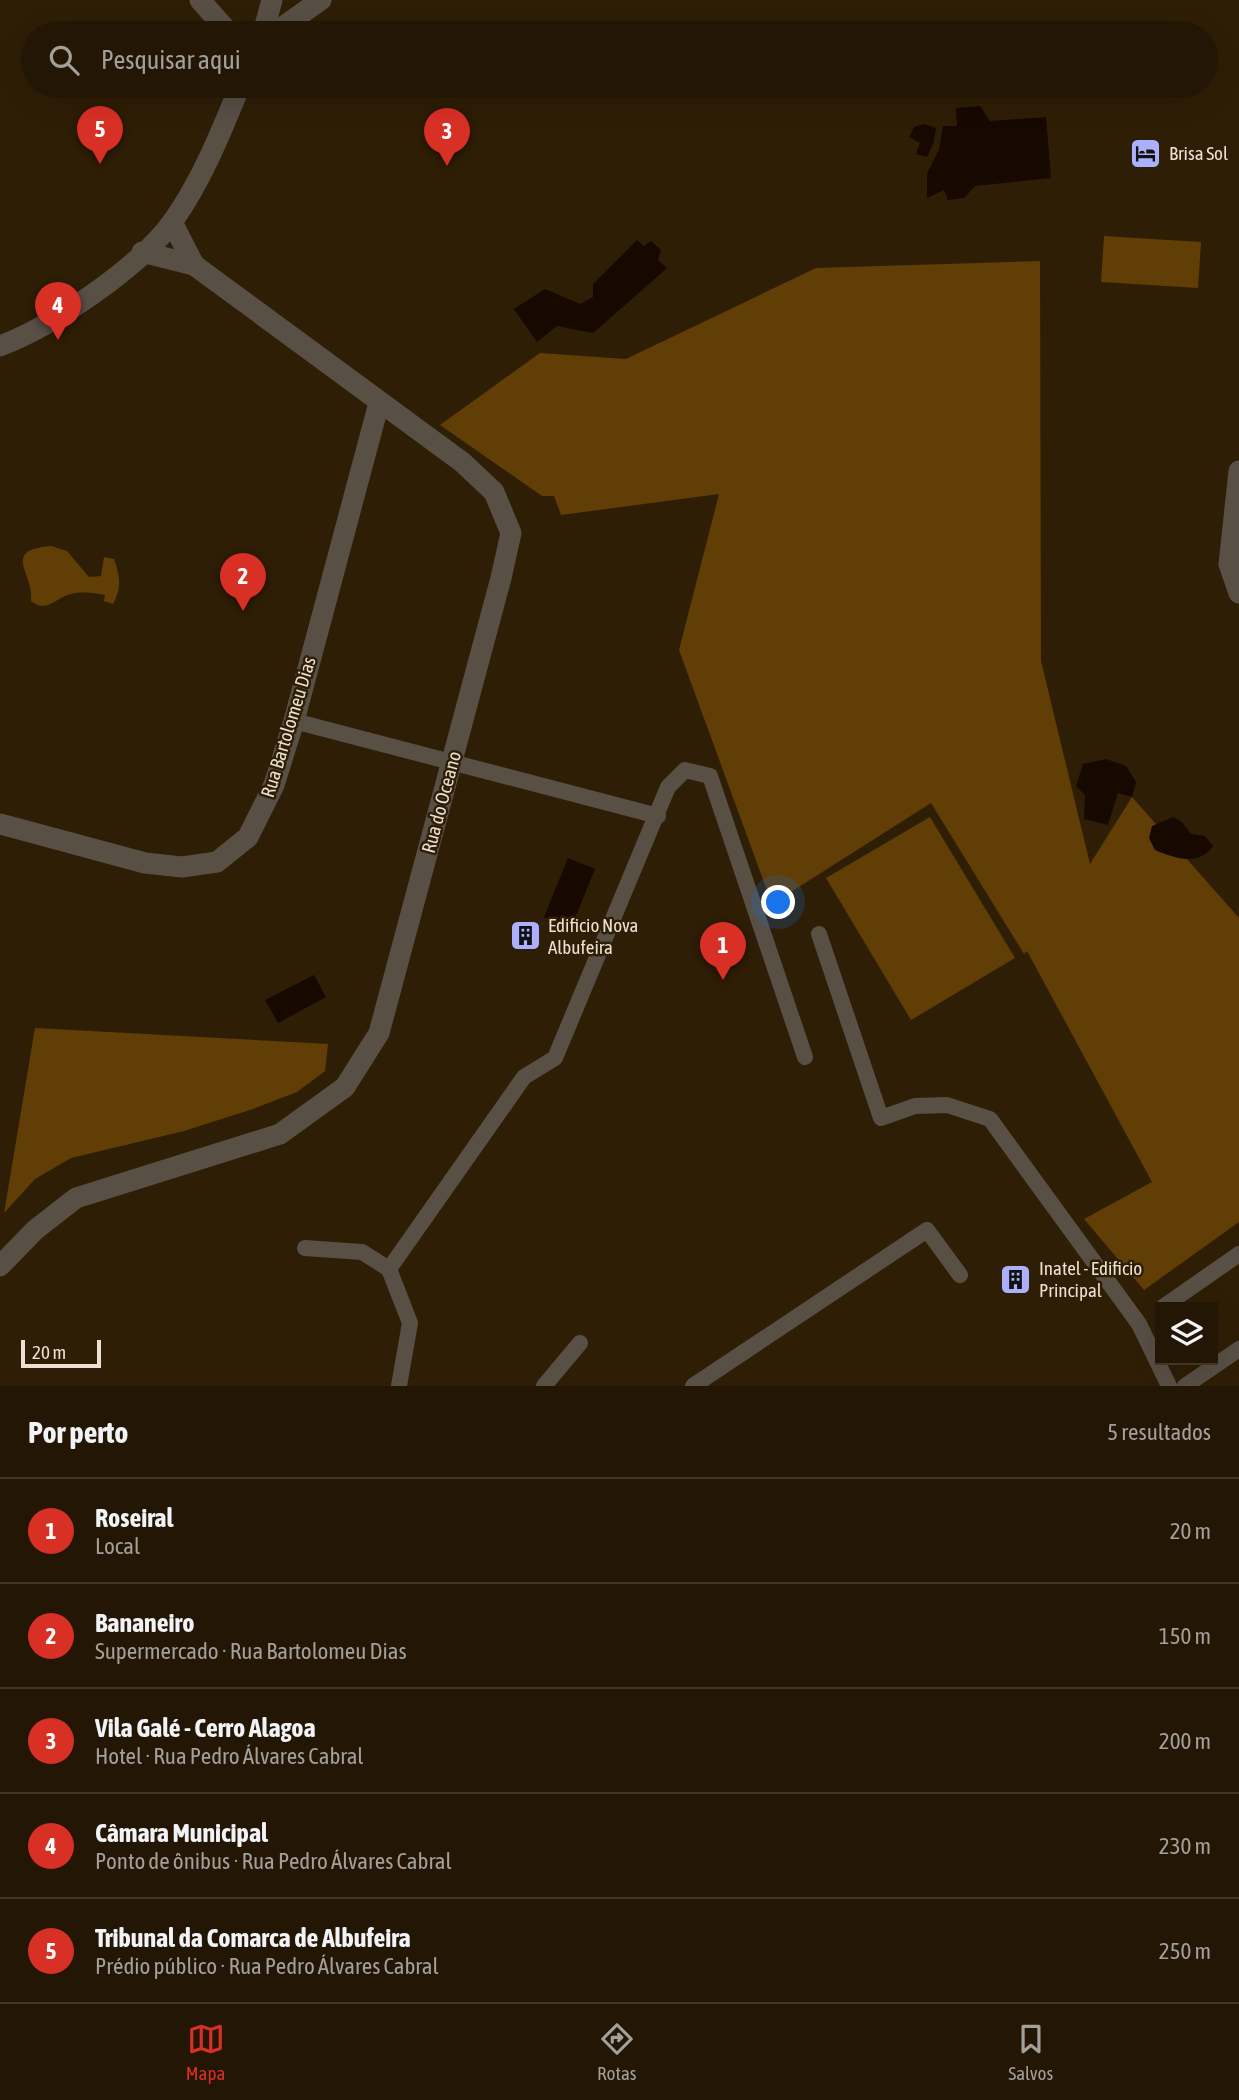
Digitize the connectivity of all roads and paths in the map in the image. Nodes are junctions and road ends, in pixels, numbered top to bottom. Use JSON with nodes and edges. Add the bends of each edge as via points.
{"nodes":[{"id":1,"x":200,"y":0,"type":"edge"},
{"id":2,"x":272,"y":0,"type":"edge"},
{"id":3,"x":321,"y":0,"type":"edge"},
{"id":4,"x":218,"y":21,"type":"edge"},
{"id":5,"x":266,"y":21,"type":"edge"},
{"id":6,"x":291,"y":21,"type":"edge"},
{"id":7,"x":235,"y":98,"type":"edge"},
{"id":8,"x":172,"y":222,"type":"junction"},
{"id":9,"x":142,"y":252,"type":"junction"},
{"id":10,"x":194,"y":265,"type":"junction"},
{"id":11,"x":0,"y":346,"type":"edge"},
{"id":12,"x":379,"y":402,"type":"junction"},
{"id":13,"x":1239,"y":471,"type":"edge"},
{"id":14,"x":1239,"y":593,"type":"edge"},
{"id":15,"x":294,"y":721,"type":"junction"},
{"id":16,"x":452,"y":762,"type":"junction"},
{"id":17,"x":658,"y":816,"type":"junction"},
{"id":18,"x":0,"y":824,"type":"edge"},
{"id":19,"x":819,"y":934,"type":"dead end"},
{"id":20,"x":805,"y":1057,"type":"dead end"},
{"id":21,"x":305,"y":1248,"type":"dead end"},
{"id":22,"x":1239,"y":1254,"type":"edge"},
{"id":23,"x":0,"y":1266,"type":"edge"},
{"id":24,"x":389,"y":1269,"type":"junction"},
{"id":25,"x":960,"y":1275,"type":"dead end"},
{"id":26,"x":1171,"y":1302,"type":"edge"},
{"id":27,"x":1155,"y":1313,"type":"edge"},
{"id":28,"x":1139,"y":1324,"type":"junction"},
{"id":29,"x":580,"y":1343,"type":"dead end"},
{"id":30,"x":1239,"y":1349,"type":"edge"},
{"id":31,"x":399,"y":1386,"type":"edge"},
{"id":32,"x":544,"y":1386,"type":"edge"},
{"id":33,"x":693,"y":1386,"type":"edge"},
{"id":34,"x":1169,"y":1386,"type":"edge"},
{"id":35,"x":1185,"y":1386,"type":"edge"}],
"edges":[{"from":1,"to":4,"type":"street"},
{"from":2,"to":5,"type":"street"},
{"from":3,"to":6,"type":"street"},
{"from":7,"to":8,"type":"street","via":[[199,177]]},
{"from":8,"to":9,"type":"street"},
{"from":8,"to":10,"type":"street"},
{"from":9,"to":10,"type":"street"},
{"from":9,"to":11,"type":"street","via":[[54,320]]},
{"from":10,"to":12,"type":"street","name":"Rua do Oceano"},
{"from":12,"to":15,"type":"street","name":"Rua Bartolomeu Dias"},
{"from":12,"to":16,"type":"street","name":"Rua do Oceano","via":[[462,462],[494,492],[510,533]]},
{"from":13,"to":14,"type":"street","via":[[1229,564]]},
{"from":15,"to":16,"type":"lane"},
{"from":15,"to":18,"type":"street","name":"Rua Bartolomeu Dias","via":[[274,785],[248,837],[217,862],[183,867],[145,863]]},
{"from":16,"to":17,"type":"lane"},
{"from":16,"to":23,"type":"street","name":"Rua do Oceano","via":[[379,1033],[345,1087],[280,1134],[76,1198]]},
{"from":17,"to":20,"type":"lane","via":[[668,787],[685,770],[709,776]]},
{"from":17,"to":24,"type":"lane","via":[[555,1058],[524,1077]]},
{"from":19,"to":28,"type":"lane","via":[[881,1118],[915,1106],[947,1105],[990,1119]]},
{"from":21,"to":24,"type":"lane","via":[[362,1252]]},
{"from":22,"to":26,"type":"lane"},
{"from":24,"to":31,"type":"lane","via":[[410,1323]]},
{"from":25,"to":33,"type":"lane","via":[[927,1230]]},
{"from":27,"to":28,"type":"lane"},
{"from":28,"to":34,"type":"lane"},
{"from":29,"to":32,"type":"lane"},
{"from":30,"to":35,"type":"lane"}]}
